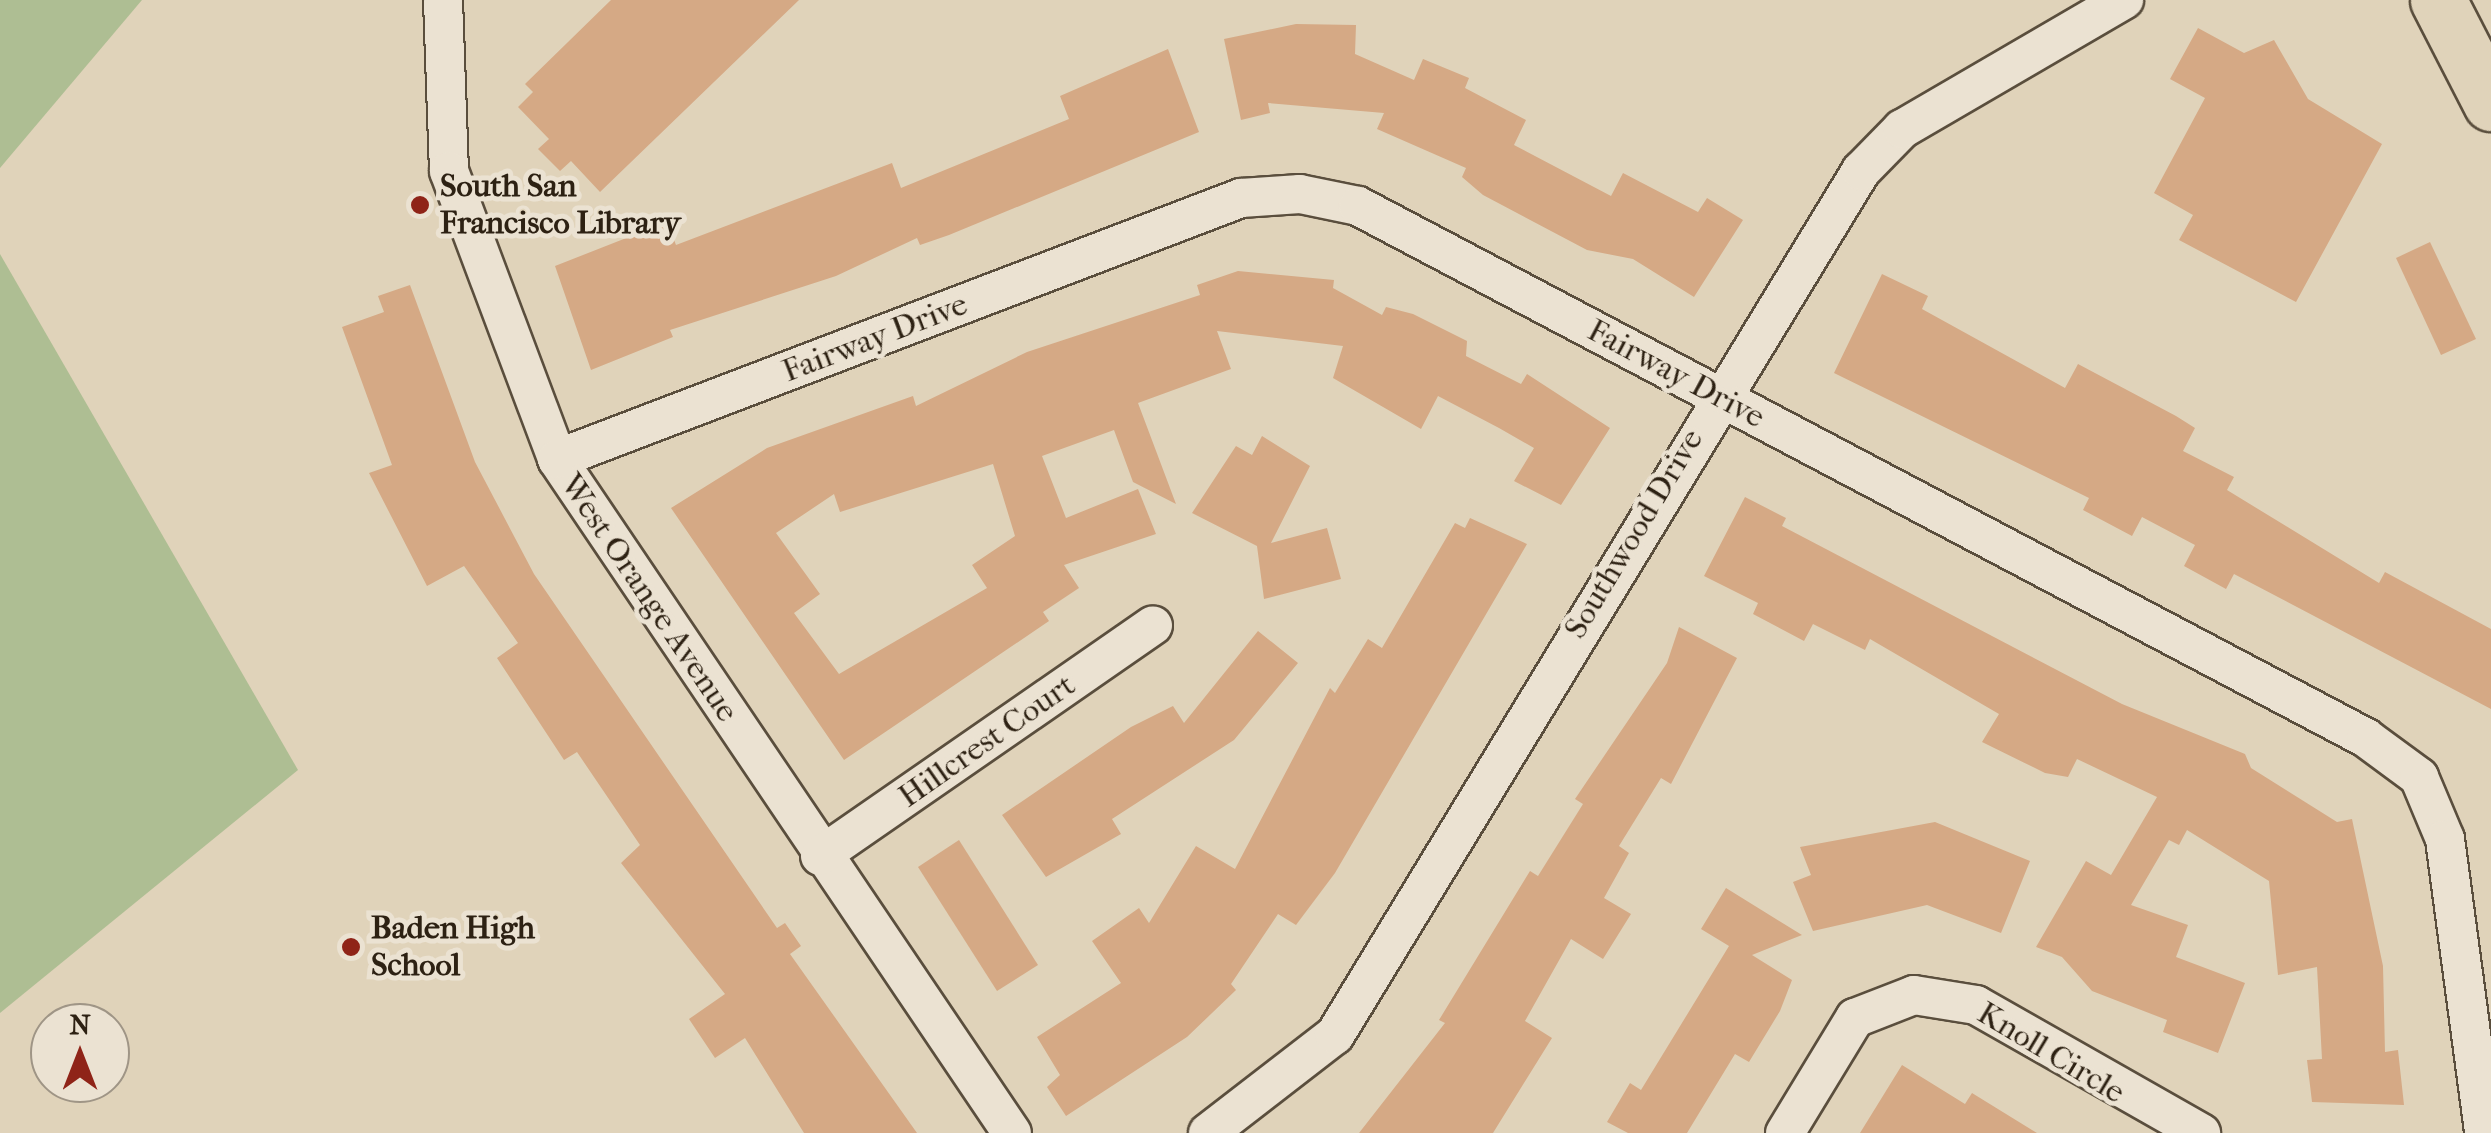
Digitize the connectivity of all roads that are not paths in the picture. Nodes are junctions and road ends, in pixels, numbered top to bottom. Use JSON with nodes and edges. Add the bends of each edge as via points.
{"nodes":[{"id":1,"x":443,"y":0,"type":"edge"},
{"id":2,"x":2124,"y":0,"type":"edge"},
{"id":3,"x":2438,"y":0,"type":"edge"},
{"id":4,"x":2491,"y":102,"type":"edge"},
{"id":5,"x":1716,"y":396,"type":"junction"},
{"id":6,"x":557,"y":459,"type":"junction"},
{"id":7,"x":1153,"y":625,"type":"dead end"},
{"id":8,"x":820,"y":856,"type":"junction"},
{"id":9,"x":1012,"y":1133,"type":"edge"},
{"id":10,"x":1208,"y":1133,"type":"edge"},
{"id":11,"x":1786,"y":1133,"type":"edge"},
{"id":12,"x":2201,"y":1133,"type":"edge"},
{"id":13,"x":2484,"y":1133,"type":"edge"}],
"edges":[{"from":1,"to":6,"type":"street","name":"West Orange Avenue","via":[[442,105],[468,230]]},
{"from":2,"to":5,"type":"street","name":"Southwood Drive","via":[[1902,130],[1850,186]]},
{"from":3,"to":4,"type":"main road"},
{"from":5,"to":6,"type":"street","name":"Fairway Drive","via":[[1358,206],[1300,194],[1242,198]]},
{"from":5,"to":10,"type":"street","name":"Southwood Drive","via":[[1335,1035]]},
{"from":5,"to":13,"type":"street","name":"Fairway Drive","via":[[2366,738],[2419,777],[2446,838]]},
{"from":6,"to":8,"type":"street","name":"West Orange Avenue"},
{"from":7,"to":8,"type":"street","name":"Hillcrest Court"},
{"from":8,"to":9,"type":"street","name":"West Orange Avenue"},
{"from":11,"to":12,"type":"street","name":"Knoll Circle","via":[[1855,1018],[1914,995],[1976,1005]]}]}
